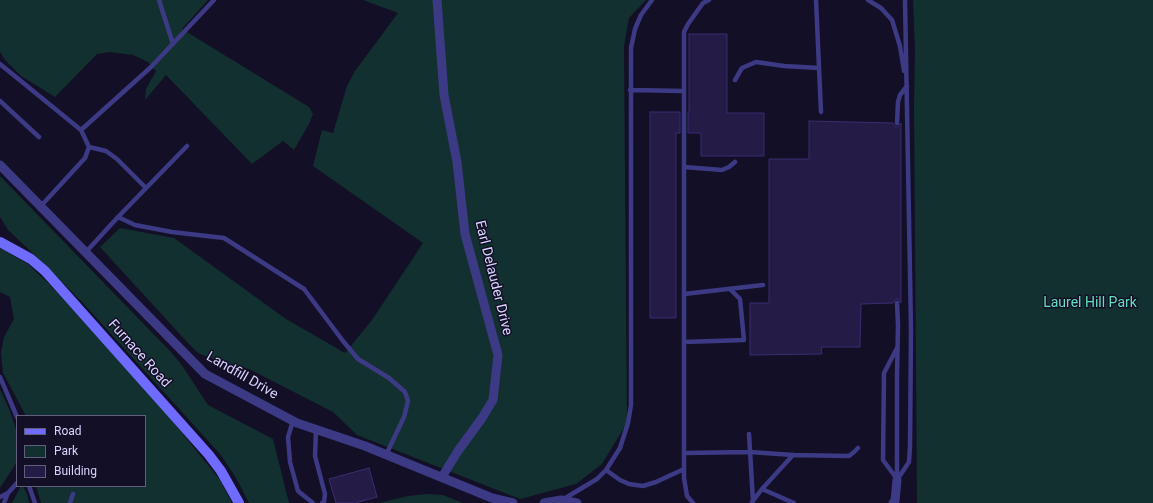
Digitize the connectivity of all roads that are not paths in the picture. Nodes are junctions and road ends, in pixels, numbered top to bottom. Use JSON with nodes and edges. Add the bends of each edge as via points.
{"nodes":[{"id":1,"x":159,"y":0,"type":"edge"},
{"id":2,"x":214,"y":0,"type":"edge"},
{"id":3,"x":437,"y":0,"type":"edge"},
{"id":4,"x":652,"y":0,"type":"edge"},
{"id":5,"x":709,"y":0,"type":"edge"},
{"id":6,"x":816,"y":0,"type":"edge"},
{"id":7,"x":868,"y":0,"type":"edge"},
{"id":8,"x":905,"y":0,"type":"edge"},
{"id":9,"x":173,"y":44,"type":"junction"},
{"id":10,"x":0,"y":64,"type":"edge"},
{"id":11,"x":819,"y":68,"type":"junction"},
{"id":12,"x":735,"y":80,"type":"dead end"},
{"id":13,"x":907,"y":87,"type":"junction"},
{"id":14,"x":630,"y":90,"type":"junction"},
{"id":15,"x":684,"y":91,"type":"junction"},
{"id":16,"x":0,"y":101,"type":"edge"},
{"id":17,"x":821,"y":112,"type":"dead end"},
{"id":18,"x":896,"y":123,"type":"dead end"},
{"id":19,"x":81,"y":130,"type":"junction"},
{"id":20,"x":39,"y":137,"type":"dead end"},
{"id":21,"x":187,"y":146,"type":"dead end"},
{"id":22,"x":89,"y":147,"type":"junction"},
{"id":23,"x":735,"y":162,"type":"dead end"},
{"id":24,"x":0,"y":165,"type":"edge"},
{"id":25,"x":684,"y":167,"type":"junction"},
{"id":26,"x":146,"y":188,"type":"junction"},
{"id":27,"x":40,"y":207,"type":"junction"},
{"id":28,"x":118,"y":217,"type":"junction"},
{"id":29,"x":1,"y":240,"type":"edge"},
{"id":30,"x":85,"y":253,"type":"junction"},
{"id":31,"x":764,"y":285,"type":"dead end"},
{"id":32,"x":730,"y":289,"type":"junction"},
{"id":33,"x":684,"y":294,"type":"junction"},
{"id":34,"x":897,"y":303,"type":"dead end"},
{"id":35,"x":684,"y":342,"type":"junction"},
{"id":36,"x":898,"y":347,"type":"junction"},
{"id":37,"x":0,"y":377,"type":"edge"},
{"id":38,"x":16,"y":415,"type":"edge"},
{"id":39,"x":293,"y":421,"type":"junction"},
{"id":40,"x":316,"y":429,"type":"junction"},
{"id":41,"x":749,"y":434,"type":"dead end"},
{"id":42,"x":858,"y":448,"type":"dead end"},
{"id":43,"x":750,"y":452,"type":"junction"},
{"id":44,"x":684,"y":453,"type":"junction"},
{"id":45,"x":386,"y":455,"type":"junction"},
{"id":46,"x":793,"y":455,"type":"junction"},
{"id":47,"x":684,"y":469,"type":"junction"},
{"id":48,"x":606,"y":470,"type":"junction"},
{"id":49,"x":442,"y":477,"type":"junction"},
{"id":50,"x":897,"y":480,"type":"junction"},
{"id":51,"x":16,"y":483,"type":"edge"},
{"id":52,"x":29,"y":487,"type":"edge"},
{"id":53,"x":762,"y":489,"type":"junction"},
{"id":54,"x":8,"y":493,"type":"junction"},
{"id":55,"x":73,"y":494,"type":"dead end"},
{"id":56,"x":0,"y":497,"type":"edge"},
{"id":57,"x":561,"y":500,"type":"junction"},
{"id":58,"x":752,"y":502,"type":"edge"},
{"id":59,"x":4,"y":503,"type":"edge"},
{"id":60,"x":35,"y":503,"type":"edge"},
{"id":61,"x":70,"y":503,"type":"edge"},
{"id":62,"x":239,"y":503,"type":"edge"},
{"id":63,"x":313,"y":503,"type":"edge"},
{"id":64,"x":322,"y":503,"type":"edge"},
{"id":65,"x":513,"y":503,"type":"edge"},
{"id":66,"x":544,"y":503,"type":"edge"},
{"id":67,"x":577,"y":503,"type":"edge"},
{"id":68,"x":693,"y":503,"type":"edge"},
{"id":69,"x":794,"y":503,"type":"edge"},
{"id":70,"x":893,"y":503,"type":"edge"}],
"edges":[{"from":1,"to":9,"type":"lane"},
{"from":2,"to":9,"type":"lane"},
{"from":3,"to":49,"type":"street","name":"Earl Delauder Drive","via":[[444,95],[457,162],[465,234],[498,355],[493,400]]},
{"from":4,"to":14,"type":"lane","via":[[641,16],[632,40]]},
{"from":5,"to":15,"type":"lane","via":[[703,3],[684,32]]},
{"from":6,"to":11,"type":"lane"},
{"from":7,"to":13,"type":"lane","via":[[881,8],[892,20],[900,46]]},
{"from":8,"to":13,"type":"lane"},
{"from":9,"to":19,"type":"lane","via":[[151,68]]},
{"from":10,"to":19,"type":"lane"},
{"from":11,"to":12,"type":"lane","via":[[756,62],[742,68]]},
{"from":11,"to":17,"type":"lane"},
{"from":13,"to":18,"type":"lane","via":[[900,95]]},
{"from":13,"to":50,"type":"lane","via":[[910,447],[909,462]]},
{"from":14,"to":15,"type":"lane"},
{"from":14,"to":48,"type":"lane","via":[[631,405],[620,448]]},
{"from":15,"to":25,"type":"lane"},
{"from":16,"to":20,"type":"lane"},
{"from":19,"to":22,"type":"lane"},
{"from":21,"to":26,"type":"lane"},
{"from":22,"to":26,"type":"lane","via":[[106,151]]},
{"from":22,"to":27,"type":"lane","via":[[85,158]]},
{"from":23,"to":25,"type":"lane","via":[[722,170]]},
{"from":24,"to":27,"type":"street","name":"Landfill Drive"},
{"from":25,"to":33,"type":"lane"},
{"from":26,"to":28,"type":"lane"},
{"from":27,"to":30,"type":"street","name":"Landfill Drive"},
{"from":28,"to":30,"type":"lane"},
{"from":28,"to":45,"type":"lane","via":[[135,225],[224,238],[304,289],[358,359],[389,378],[405,392],[408,401],[404,417]]},
{"from":29,"to":62,"type":"main road","name":"Furnace Road","via":[[45,271],[209,455],[222,471]]},
{"from":30,"to":39,"type":"street","name":"Landfill Drive","via":[[199,370]]},
{"from":31,"to":32,"type":"lane"},
{"from":32,"to":33,"type":"lane"},
{"from":32,"to":35,"type":"lane","via":[[740,299],[744,340]]},
{"from":33,"to":35,"type":"lane"},
{"from":34,"to":36,"type":"lane"},
{"from":35,"to":44,"type":"lane"},
{"from":36,"to":50,"type":"lane"},
{"from":36,"to":50,"type":"lane","via":[[884,373],[883,460]]},
{"from":37,"to":38,"type":"lane"},
{"from":39,"to":40,"type":"street","name":"Landfill Drive"},
{"from":39,"to":63,"type":"lane","via":[[288,437],[290,462],[298,491]]},
{"from":40,"to":45,"type":"street","name":"Landfill Drive"},
{"from":40,"to":64,"type":"lane","via":[[315,456],[326,494]]},
{"from":41,"to":43,"type":"lane"},
{"from":42,"to":46,"type":"lane","via":[[849,456]]},
{"from":43,"to":44,"type":"lane"},
{"from":43,"to":46,"type":"lane"},
{"from":43,"to":58,"type":"lane"},
{"from":44,"to":47,"type":"lane"},
{"from":45,"to":49,"type":"street","name":"Landfill Drive"},
{"from":46,"to":53,"type":"lane"},
{"from":47,"to":48,"type":"lane","via":[[643,486],[628,484]]},
{"from":47,"to":68,"type":"lane","via":[[687,496]]},
{"from":48,"to":57,"type":"lane","via":[[597,479]]},
{"from":49,"to":65,"type":"street","name":"Landfill Drive","via":[[492,498]]},
{"from":50,"to":70,"type":"street"},
{"from":51,"to":54,"type":"lane"},
{"from":52,"to":60,"type":"lane"},
{"from":53,"to":58,"type":"lane"},
{"from":53,"to":69,"type":"lane"},
{"from":54,"to":56,"type":"lane"},
{"from":54,"to":59,"type":"lane"},
{"from":55,"to":61,"type":"lane"},
{"from":57,"to":66,"type":"street"},
{"from":57,"to":67,"type":"street"}]}
